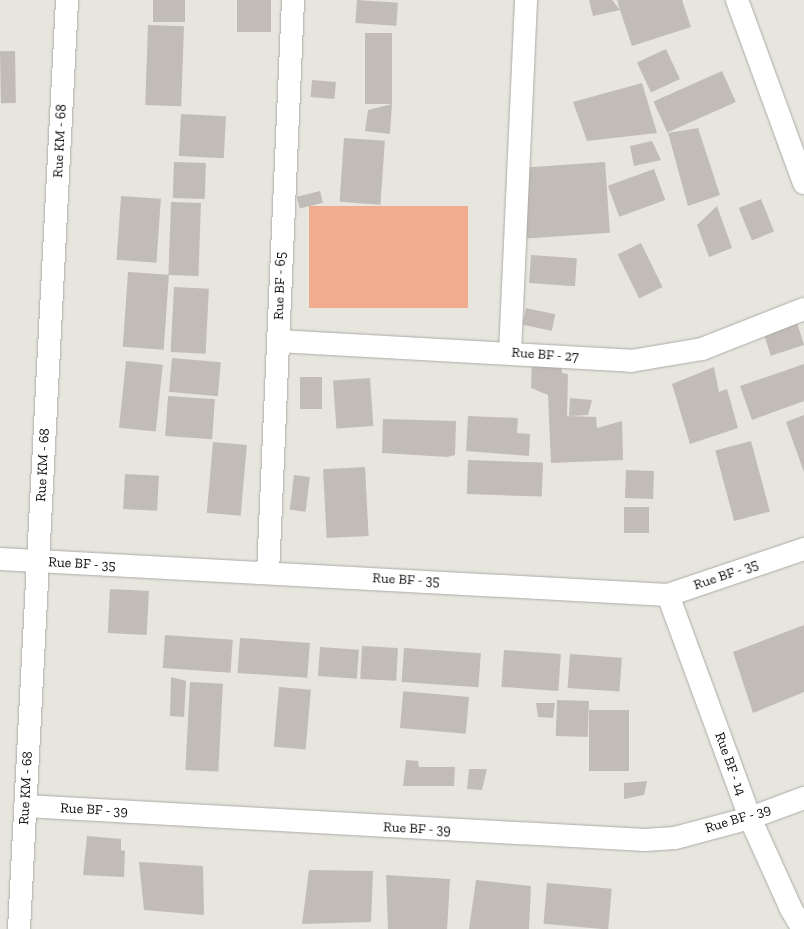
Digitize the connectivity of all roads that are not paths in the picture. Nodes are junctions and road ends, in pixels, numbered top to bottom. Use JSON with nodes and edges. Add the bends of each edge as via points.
{"nodes":[{"id":1,"x":68,"y":0,"type":"edge"},
{"id":2,"x":293,"y":0,"type":"edge"},
{"id":3,"x":526,"y":0,"type":"edge"},
{"id":4,"x":737,"y":0,"type":"edge"},
{"id":5,"x":804,"y":183,"type":"edge"},
{"id":6,"x":804,"y":309,"type":"edge"},
{"id":7,"x":278,"y":341,"type":"junction"},
{"id":8,"x":510,"y":353,"type":"junction"},
{"id":9,"x":804,"y":549,"type":"edge"},
{"id":10,"x":0,"y":559,"type":"edge"},
{"id":11,"x":38,"y":562,"type":"junction"},
{"id":12,"x":268,"y":572,"type":"junction"},
{"id":13,"x":668,"y":595,"type":"junction"},
{"id":14,"x":804,"y":798,"type":"edge"},
{"id":15,"x":25,"y":806,"type":"junction"},
{"id":16,"x":750,"y":818,"type":"junction"},
{"id":17,"x":19,"y":929,"type":"edge"},
{"id":18,"x":803,"y":929,"type":"edge"}],
"edges":[{"from":1,"to":11,"type":"street","name":"Rue KM - 68"},
{"from":2,"to":7,"type":"street","name":"Rue BF - 65"},
{"from":3,"to":8,"type":"street"},
{"from":4,"to":5,"type":"street"},
{"from":6,"to":8,"type":"street","name":"Rue BF - 27","via":[[702,349],[631,362]]},
{"from":7,"to":8,"type":"street","name":"Rue BF - 27"},
{"from":7,"to":12,"type":"street","name":"Rue BF - 65"},
{"from":9,"to":13,"type":"street","name":"Rue BF - 35"},
{"from":10,"to":11,"type":"street","name":"Rue BF - 35"},
{"from":11,"to":12,"type":"street","name":"Rue BF - 35"},
{"from":11,"to":15,"type":"street","name":"Rue KM - 68"},
{"from":12,"to":13,"type":"street","name":"Rue BF - 35"},
{"from":13,"to":16,"type":"street","name":"Rue BF - 14"},
{"from":14,"to":16,"type":"street","name":"Rue BF - 39"},
{"from":15,"to":16,"type":"street","name":"Rue BF - 39","via":[[618,840],[675,838]]},
{"from":15,"to":17,"type":"street","name":"Rue KM - 68"},
{"from":16,"to":18,"type":"street","name":"Rue BF - 14","via":[[791,909]]}]}
